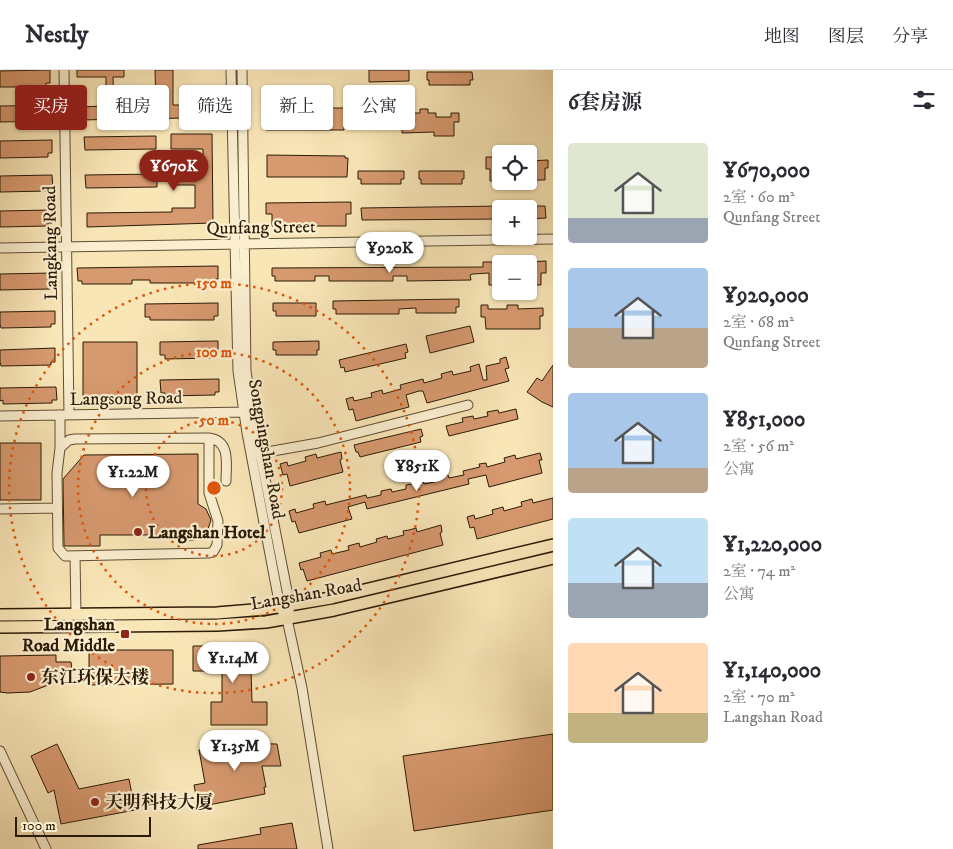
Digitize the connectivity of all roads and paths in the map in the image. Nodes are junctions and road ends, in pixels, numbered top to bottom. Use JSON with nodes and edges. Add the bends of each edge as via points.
{"nodes":[{"id":1,"x":64,"y":70,"type":"edge"},
{"id":2,"x":231,"y":70,"type":"edge"},
{"id":3,"x":242,"y":70,"type":"edge"},
{"id":4,"x":553,"y":239,"type":"edge"},
{"id":5,"x":239,"y":244,"type":"junction"},
{"id":6,"x":66,"y":247,"type":"junction"},
{"id":7,"x":0,"y":248,"type":"edge"},
{"id":8,"x":468,"y":405,"type":"dead end"},
{"id":9,"x":247,"y":412,"type":"junction"},
{"id":10,"x":64,"y":415,"type":"junction"},
{"id":11,"x":0,"y":416,"type":"edge"},
{"id":12,"x":209,"y":438,"type":"junction"},
{"id":13,"x":60,"y":448,"type":"junction"},
{"id":14,"x":255,"y":454,"type":"junction"},
{"id":15,"x":226,"y":481,"type":"dead end"},
{"id":16,"x":57,"y":508,"type":"junction"},
{"id":17,"x":0,"y":509,"type":"edge"},
{"id":18,"x":553,"y":545,"type":"edge"},
{"id":19,"x":76,"y":556,"type":"junction"},
{"id":20,"x":553,"y":558,"type":"edge"},
{"id":21,"x":285,"y":606,"type":"junction"},
{"id":22,"x":76,"y":614,"type":"junction"},
{"id":23,"x":0,"y":615,"type":"edge"},
{"id":24,"x":288,"y":619,"type":"junction"},
{"id":25,"x":0,"y":627,"type":"edge"},
{"id":26,"x":0,"y":751,"type":"edge"},
{"id":27,"x":46,"y":849,"type":"edge"},
{"id":28,"x":328,"y":849,"type":"edge"}],
"edges":[{"from":1,"to":6,"type":"street","name":"Langkang Road"},
{"from":2,"to":5,"type":"street","name":"Songpingshan Road"},
{"from":3,"to":5,"type":"street","name":"Songpingshan Road"},
{"from":4,"to":5,"type":"street","name":"Qunfang Street"},
{"from":5,"to":6,"type":"street","name":"Qunfang Street"},
{"from":5,"to":9,"type":"street","name":"Songpingshan Road"},
{"from":6,"to":7,"type":"street","name":"Qunfang Street"},
{"from":6,"to":10,"type":"street","name":"Langkang Road"},
{"from":8,"to":14,"type":"street","via":[[318,443]]},
{"from":9,"to":10,"type":"street","name":"Langsong Road"},
{"from":9,"to":14,"type":"street","name":"Songpingshan Road"},
{"from":10,"to":11,"type":"street","name":"Langsong Road"},
{"from":10,"to":13,"type":"street","name":"Langkang Road"},
{"from":12,"to":13,"type":"street","via":[[75,439]]},
{"from":12,"to":15,"type":"street","via":[[224,446]]},
{"from":12,"to":19,"type":"street","via":[[209,493],[218,520],[217,545],[213,552]]},
{"from":13,"to":16,"type":"street","name":"Langkang Road"},
{"from":14,"to":21,"type":"street","name":"Songpingshan Road"},
{"from":16,"to":17,"type":"street"},
{"from":16,"to":19,"type":"street","name":"Langkang Road","via":[[58,548],[66,556]]},
{"from":18,"to":21,"type":"main road","name":"Langshan Road"},
{"from":19,"to":22,"type":"street"},
{"from":20,"to":24,"type":"main road","name":"Langshan Road"},
{"from":21,"to":22,"type":"main road","name":"Langshan Road","via":[[217,613]]},
{"from":21,"to":24,"type":"street","name":"Songpingshan Road"},
{"from":22,"to":23,"type":"main road","name":"Langshan Road"},
{"from":24,"to":25,"type":"main road","name":"Langshan Road","via":[[217,625]]},
{"from":24,"to":28,"type":"street","name":"Songpingshan Road"},
{"from":26,"to":27,"type":"street"}]}
